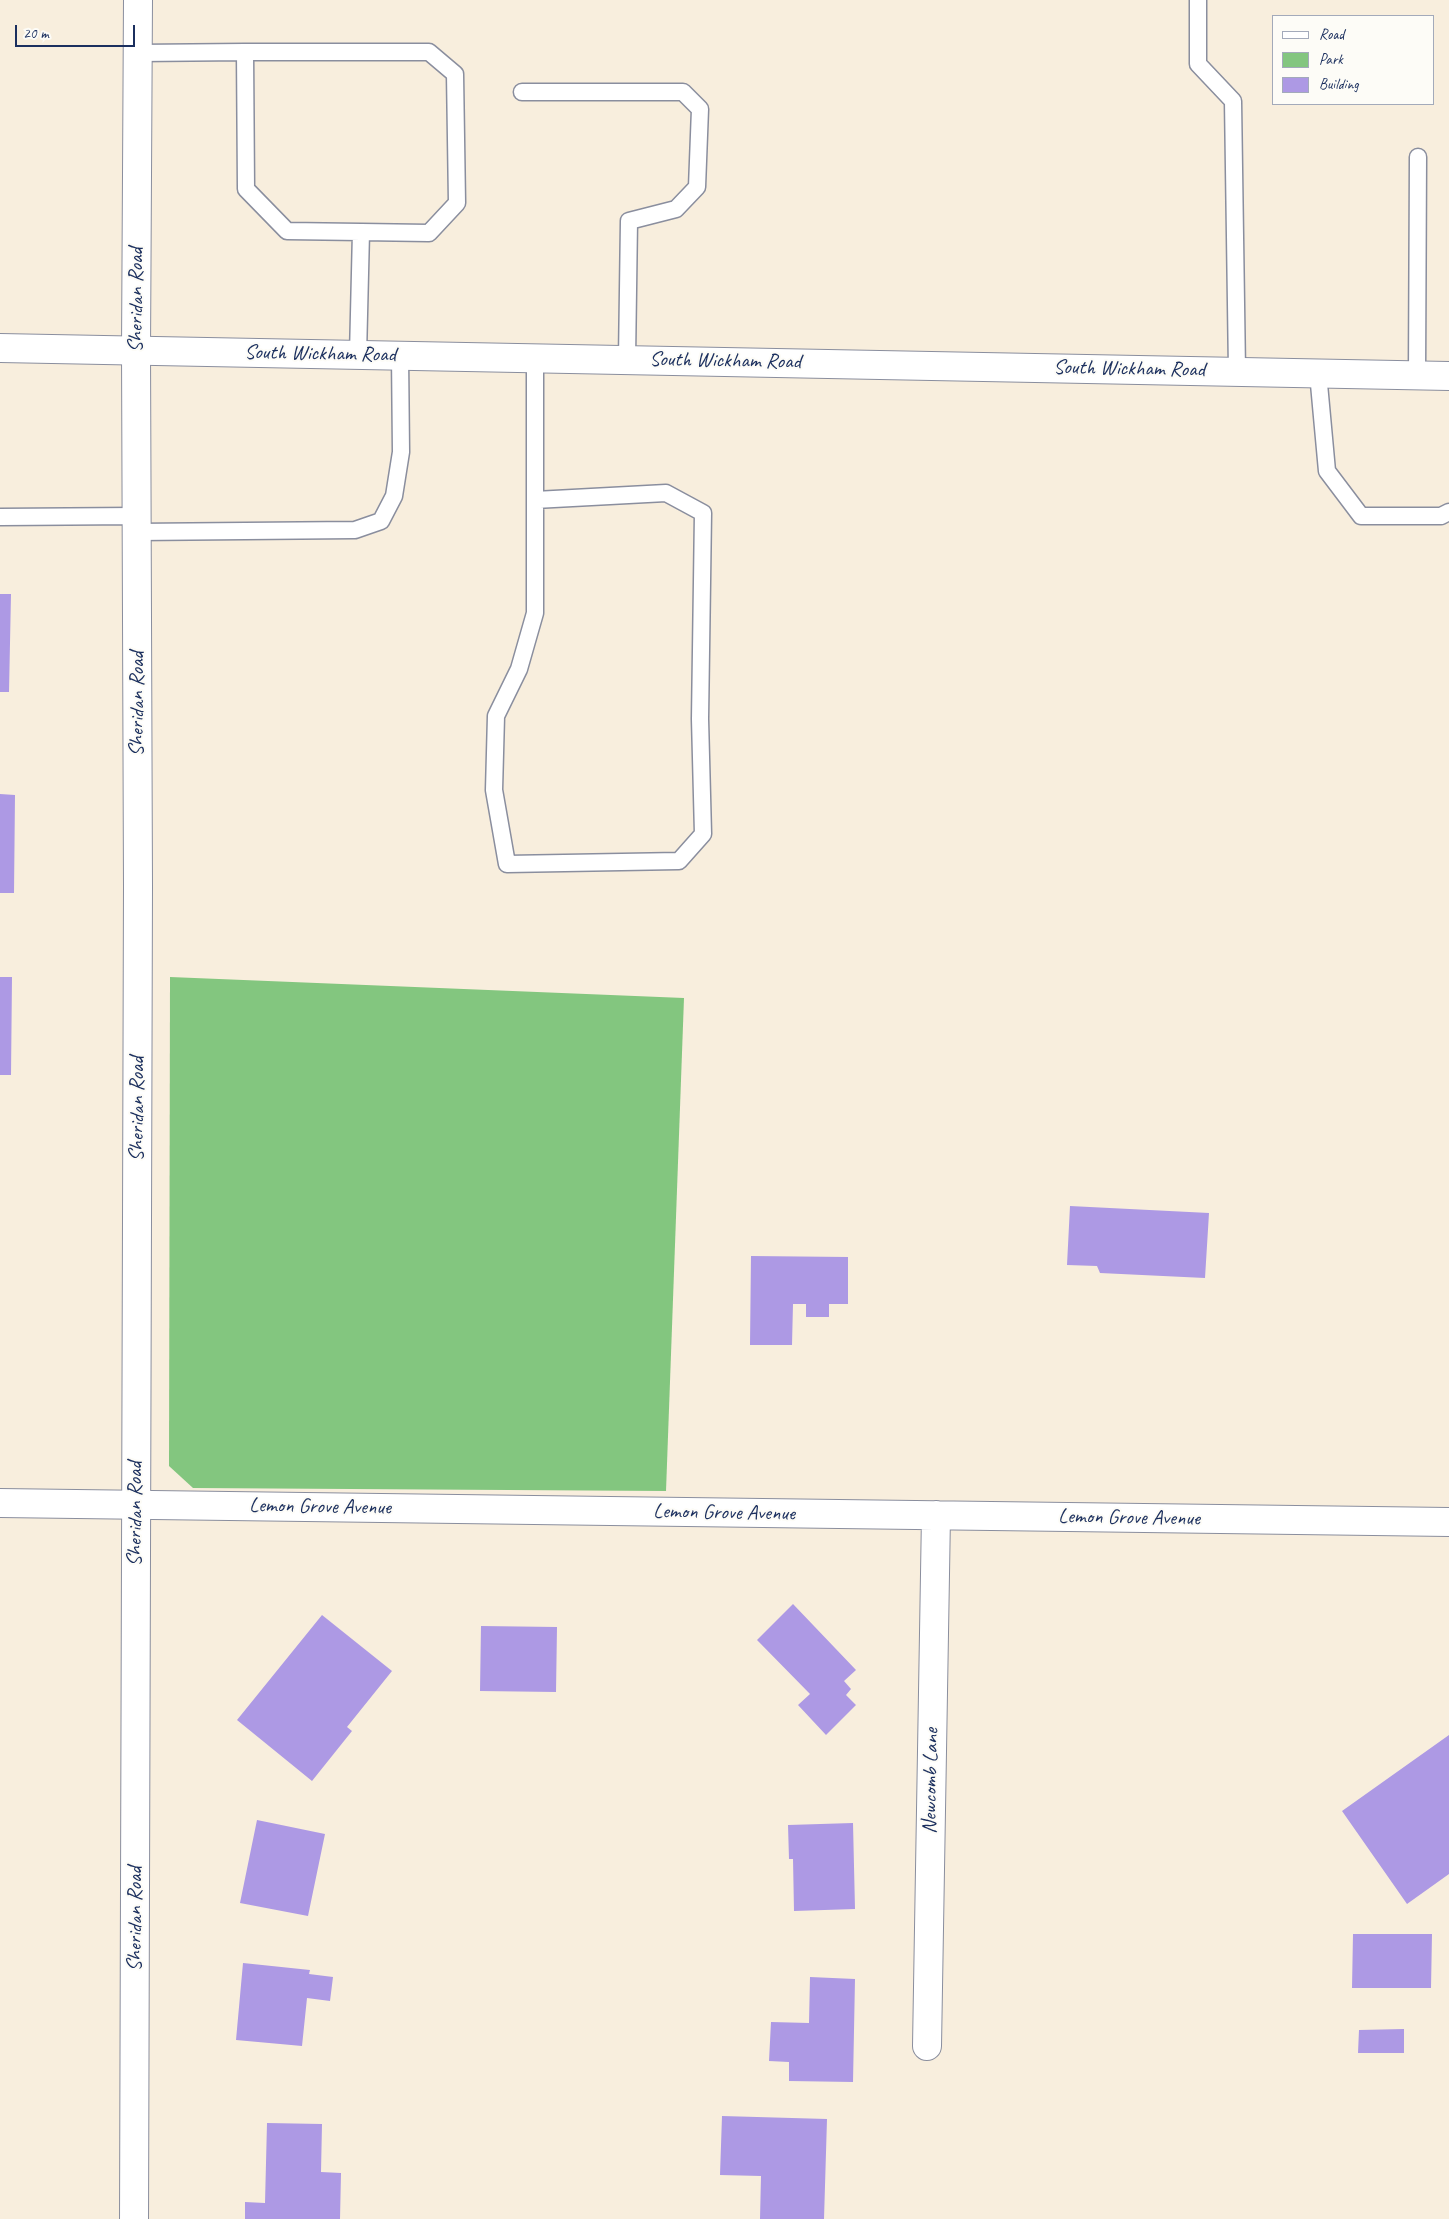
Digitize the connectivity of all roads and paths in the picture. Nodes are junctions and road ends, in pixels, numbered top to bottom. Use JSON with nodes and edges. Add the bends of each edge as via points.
{"nodes":[{"id":1,"x":138,"y":0,"type":"edge"},
{"id":2,"x":1198,"y":0,"type":"edge"},
{"id":3,"x":245,"y":52,"type":"junction"},
{"id":4,"x":138,"y":53,"type":"junction"},
{"id":5,"x":522,"y":92,"type":"dead end"},
{"id":6,"x":1418,"y":157,"type":"dead end"},
{"id":7,"x":361,"y":232,"type":"junction"},
{"id":8,"x":0,"y":348,"type":"edge"},
{"id":9,"x":136,"y":350,"type":"junction"},
{"id":10,"x":358,"y":355,"type":"junction"},
{"id":11,"x":400,"y":355,"type":"junction"},
{"id":12,"x":535,"y":358,"type":"junction"},
{"id":13,"x":627,"y":359,"type":"junction"},
{"id":14,"x":1237,"y":371,"type":"junction"},
{"id":15,"x":1318,"y":373,"type":"junction"},
{"id":16,"x":1417,"y":375,"type":"junction"},
{"id":17,"x":1449,"y":376,"type":"edge"},
{"id":18,"x":535,"y":500,"type":"junction"},
{"id":19,"x":1449,"y":512,"type":"edge"},
{"id":20,"x":0,"y":518,"type":"edge"},
{"id":21,"x":136,"y":524,"type":"junction"},
{"id":22,"x":0,"y":1503,"type":"edge"},
{"id":23,"x":136,"y":1505,"type":"junction"},
{"id":24,"x":936,"y":1516,"type":"junction"},
{"id":25,"x":1449,"y":1522,"type":"edge"},
{"id":26,"x":926,"y":2046,"type":"dead end"},
{"id":27,"x":134,"y":2219,"type":"edge"}],
"edges":[{"from":1,"to":4,"type":"street","name":"Sheridan Road"},
{"from":2,"to":14,"type":"lane","via":[[1198,64],[1233,101]]},
{"from":3,"to":4,"type":"lane"},
{"from":3,"to":7,"type":"lane","via":[[246,188],[288,231]]},
{"from":3,"to":7,"type":"lane","via":[[429,52],[455,74],[457,203],[429,233]]},
{"from":4,"to":9,"type":"street","name":"Sheridan Road"},
{"from":5,"to":13,"type":"lane","via":[[683,92],[700,108],[697,187],[676,209],[629,221]]},
{"from":6,"to":16,"type":"lane"},
{"from":7,"to":10,"type":"lane"},
{"from":8,"to":9,"type":"street","name":"South Wickham Road"},
{"from":9,"to":10,"type":"street","name":"South Wickham Road"},
{"from":9,"to":21,"type":"street","name":"Sheridan Road"},
{"from":10,"to":11,"type":"street","name":"South Wickham Road"},
{"from":11,"to":12,"type":"street","name":"South Wickham Road"},
{"from":11,"to":21,"type":"lane","via":[[401,452],[394,496],[381,521],[355,530]]},
{"from":12,"to":13,"type":"street","name":"South Wickham Road"},
{"from":12,"to":18,"type":"lane"},
{"from":13,"to":14,"type":"street","name":"South Wickham Road"},
{"from":14,"to":15,"type":"street","name":"South Wickham Road"},
{"from":15,"to":16,"type":"street","name":"South Wickham Road"},
{"from":15,"to":19,"type":"lane","via":[[1327,471],[1361,516],[1441,516]]},
{"from":16,"to":17,"type":"street","name":"South Wickham Road"},
{"from":18,"to":18,"type":"lane","via":[[535,613],[519,669],[496,716],[494,790],[507,864],[679,861],[703,834],[700,719],[703,513],[666,493]]},
{"from":20,"to":21,"type":"lane"},
{"from":21,"to":23,"type":"street","name":"Sheridan Road"},
{"from":22,"to":23,"type":"street","name":"Lemon Grove Avenue"},
{"from":23,"to":24,"type":"street","name":"Lemon Grove Avenue"},
{"from":23,"to":27,"type":"street","name":"Sheridan Road"},
{"from":24,"to":25,"type":"street","name":"Lemon Grove Avenue"},
{"from":24,"to":26,"type":"street","name":"Newcomb Lane"}]}
